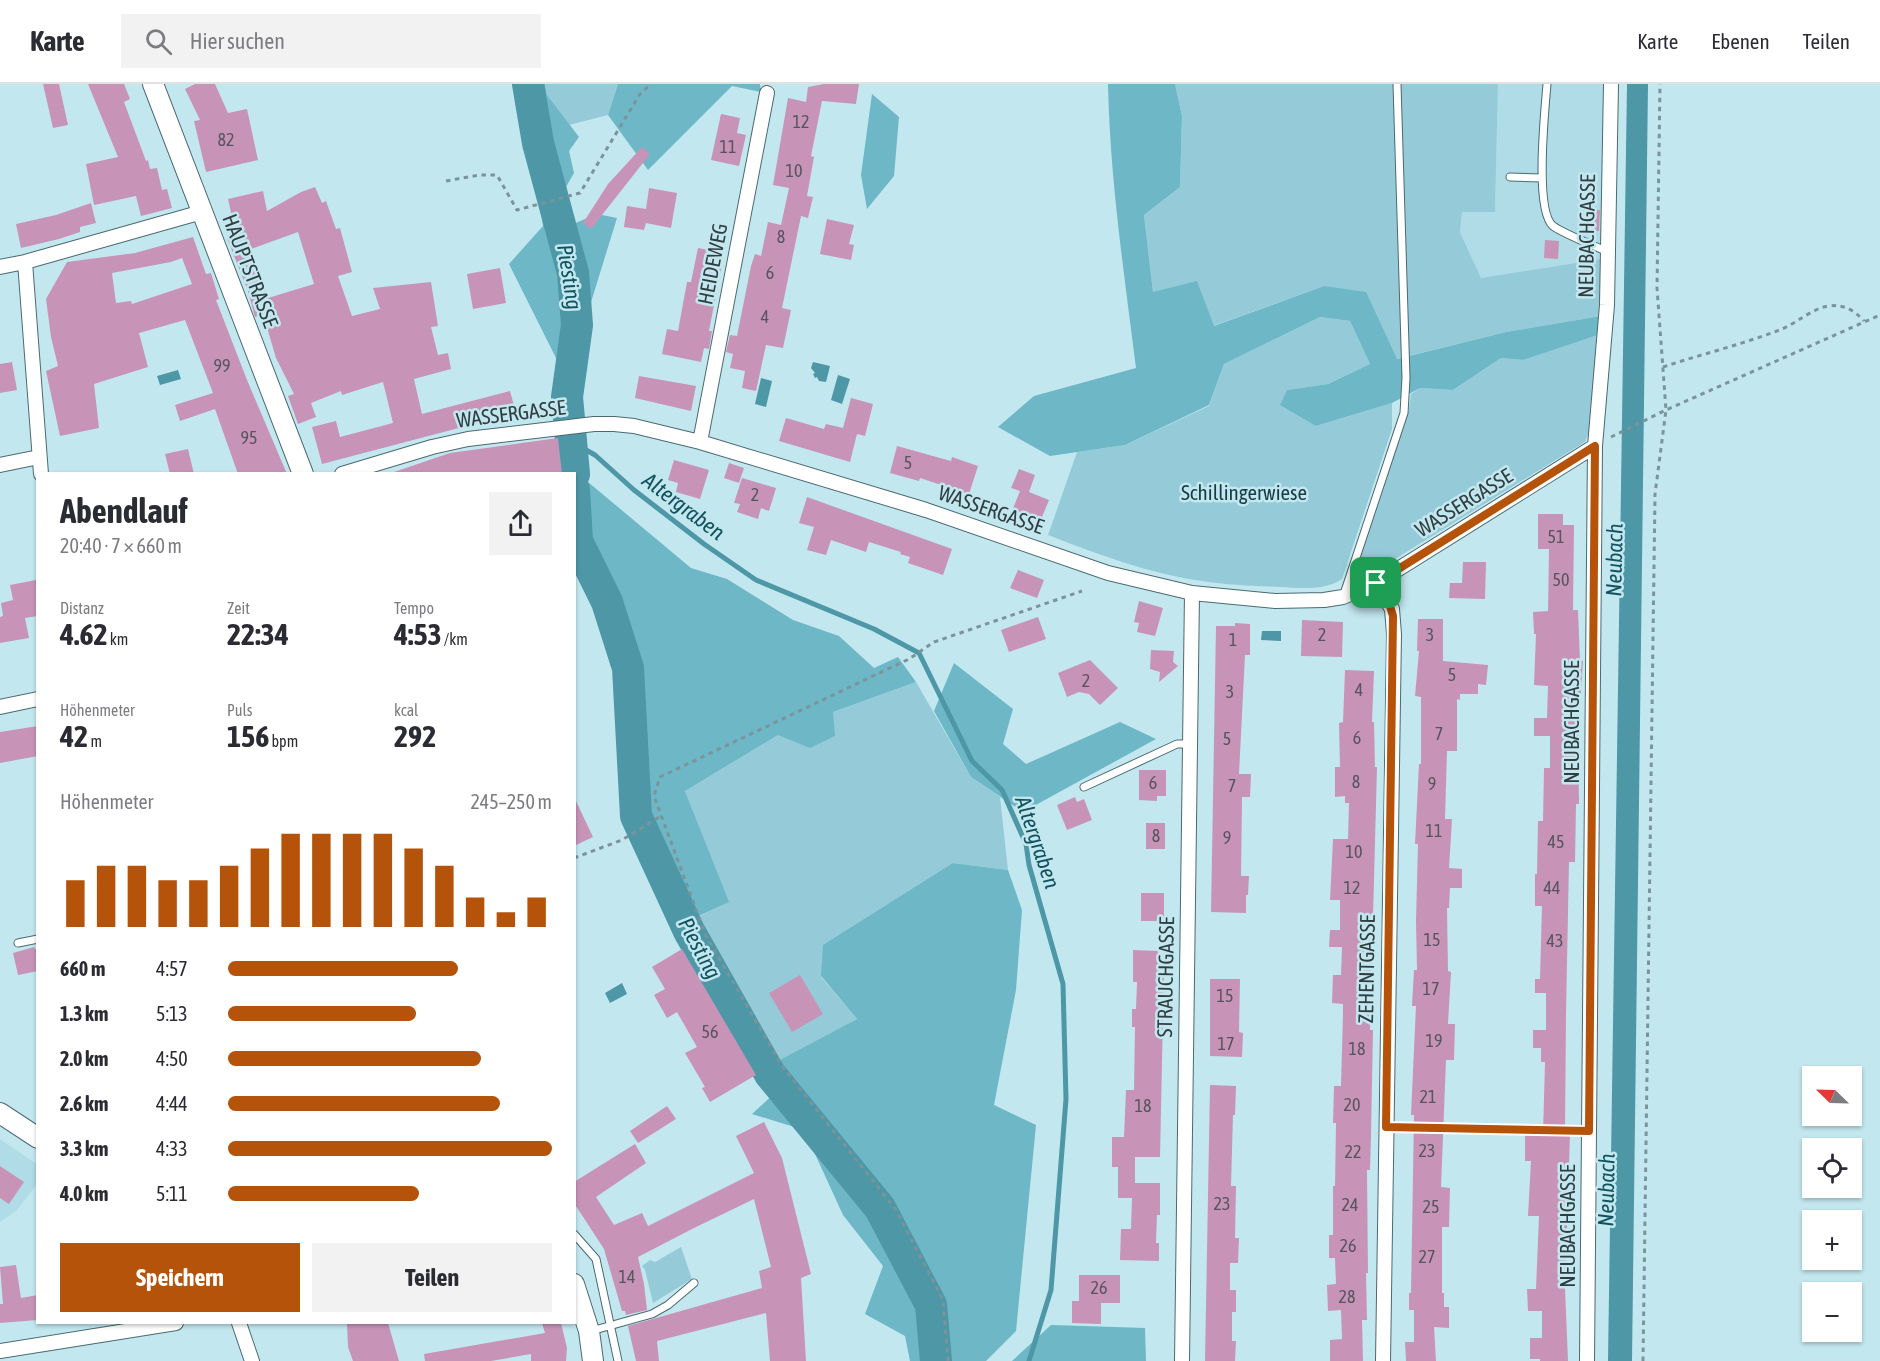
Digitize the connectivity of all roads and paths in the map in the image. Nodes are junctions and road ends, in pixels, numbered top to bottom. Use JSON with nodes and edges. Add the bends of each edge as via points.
{"nodes":[{"id":1,"x":153,"y":84,"type":"edge"},
{"id":2,"x":651,"y":84,"type":"edge"},
{"id":3,"x":1397,"y":84,"type":"edge"},
{"id":4,"x":1546,"y":84,"type":"edge"},
{"id":5,"x":1611,"y":84,"type":"edge"},
{"id":6,"x":1660,"y":84,"type":"edge"},
{"id":7,"x":766,"y":93,"type":"dead end"},
{"id":8,"x":1510,"y":177,"type":"dead end"},
{"id":9,"x":1542,"y":178,"type":"junction"},
{"id":10,"x":447,"y":182,"type":"dead end"},
{"id":11,"x":202,"y":212,"type":"junction"},
{"id":12,"x":1608,"y":252,"type":"junction"},
{"id":13,"x":25,"y":262,"type":"junction"},
{"id":14,"x":0,"y":267,"type":"edge"},
{"id":15,"x":1880,"y":315,"type":"edge"},
{"id":16,"x":1864,"y":321,"type":"junction"},
{"id":17,"x":1663,"y":367,"type":"junction"},
{"id":18,"x":1666,"y":410,"type":"junction"},
{"id":19,"x":1617,"y":434,"type":"dead end"},
{"id":20,"x":700,"y":442,"type":"junction"},
{"id":21,"x":1595,"y":446,"type":"junction"},
{"id":22,"x":39,"y":457,"type":"junction"},
{"id":23,"x":0,"y":465,"type":"edge"},
{"id":24,"x":41,"y":472,"type":"edge"},
{"id":25,"x":302,"y":472,"type":"edge"},
{"id":26,"x":349,"y":472,"type":"edge"},
{"id":27,"x":1376,"y":583,"type":"junction"},
{"id":28,"x":1082,"y":591,"type":"dead end"},
{"id":29,"x":1192,"y":593,"type":"junction"},
{"id":30,"x":1343,"y":597,"type":"junction"},
{"id":31,"x":36,"y":699,"type":"edge"},
{"id":32,"x":0,"y":707,"type":"edge"},
{"id":33,"x":1190,"y":744,"type":"junction"},
{"id":34,"x":1084,"y":788,"type":"dead end"},
{"id":35,"x":661,"y":816,"type":"junction"},
{"id":36,"x":576,"y":857,"type":"edge"},
{"id":37,"x":36,"y":939,"type":"edge"},
{"id":38,"x":18,"y":943,"type":"dead end"},
{"id":39,"x":0,"y":1113,"type":"edge"},
{"id":40,"x":1386,"y":1127,"type":"junction"},
{"id":41,"x":1589,"y":1131,"type":"junction"},
{"id":42,"x":36,"y":1137,"type":"edge"},
{"id":43,"x":576,"y":1236,"type":"edge"},
{"id":44,"x":694,"y":1283,"type":"dead end"},
{"id":45,"x":576,"y":1290,"type":"edge"},
{"id":46,"x":170,"y":1324,"type":"edge"},
{"id":47,"x":239,"y":1324,"type":"edge"},
{"id":48,"x":611,"y":1326,"type":"junction"},
{"id":49,"x":589,"y":1331,"type":"junction"},
{"id":50,"x":0,"y":1351,"type":"edge"},
{"id":51,"x":252,"y":1361,"type":"edge"},
{"id":52,"x":593,"y":1361,"type":"edge"},
{"id":53,"x":618,"y":1361,"type":"edge"},
{"id":54,"x":948,"y":1361,"type":"edge"},
{"id":55,"x":1182,"y":1361,"type":"edge"},
{"id":56,"x":1383,"y":1361,"type":"edge"},
{"id":57,"x":1587,"y":1361,"type":"edge"},
{"id":58,"x":1643,"y":1361,"type":"edge"}],
"edges":[{"from":1,"to":11,"type":"main road","name":"HAUPTSTRASSE"},
{"from":2,"to":10,"type":"path","via":[[640,94],[580,193],[517,210],[497,175]]},
{"from":3,"to":30,"type":"lane","via":[[1404,413]]},
{"from":4,"to":9,"type":"lane"},
{"from":5,"to":12,"type":"street","name":"NEUBACHGASSE"},
{"from":6,"to":17,"type":"path","via":[[1657,288]]},
{"from":7,"to":20,"type":"street","name":"HEIDEWEG"},
{"from":8,"to":9,"type":"lane"},
{"from":9,"to":12,"type":"lane","via":[[1545,210],[1552,225]]},
{"from":11,"to":13,"type":"street"},
{"from":11,"to":25,"type":"main road","name":"HAUPTSTRASSE"},
{"from":12,"to":21,"type":"street","name":"NEUBACHGASSE"},
{"from":13,"to":14,"type":"street"},
{"from":13,"to":22,"type":"street"},
{"from":15,"to":16,"type":"path"},
{"from":16,"to":17,"type":"path","via":[[1855,311],[1829,306],[1816,309],[1782,329]]},
{"from":16,"to":18,"type":"path"},
{"from":17,"to":18,"type":"path"},
{"from":18,"to":19,"type":"path"},
{"from":18,"to":58,"type":"path","via":[[1655,494]]},
{"from":20,"to":26,"type":"street","name":"WASSERGASSE","via":[[634,426],[594,424],[468,439]]},
{"from":20,"to":29,"type":"street","name":"WASSERGASSE","via":[[926,510],[1108,573]]},
{"from":21,"to":27,"type":"street","name":"WASSERGASSE"},
{"from":21,"to":41,"type":"street","name":"NEUBACHGASSE"},
{"from":22,"to":23,"type":"street"},
{"from":22,"to":24,"type":"street"},
{"from":27,"to":30,"type":"street","name":"WASSERGASSE"},
{"from":27,"to":40,"type":"street","name":"ZEHENTGASSE","via":[[1393,616]]},
{"from":28,"to":35,"type":"path","via":[[934,642],[909,659],[660,777],[654,796]]},
{"from":29,"to":30,"type":"street","name":"WASSERGASSE","via":[[1275,601]]},
{"from":29,"to":33,"type":"street","name":"STRAUCHGASSE"},
{"from":31,"to":32,"type":"street"},
{"from":33,"to":34,"type":"lane","via":[[1177,744]]},
{"from":33,"to":55,"type":"street","name":"STRAUCHGASSE"},
{"from":35,"to":36,"type":"path","via":[[622,840]]},
{"from":35,"to":54,"type":"path","via":[[705,934],[782,1066],[896,1210],[943,1300]]},
{"from":37,"to":38,"type":"lane"},
{"from":39,"to":42,"type":"main road"},
{"from":40,"to":41,"type":"path"},
{"from":40,"to":56,"type":"street","name":"ZEHENTGASSE"},
{"from":41,"to":57,"type":"street","name":"NEUBACHGASSE"},
{"from":43,"to":48,"type":"lane","via":[[596,1259]]},
{"from":44,"to":48,"type":"lane","via":[[652,1314]]},
{"from":45,"to":49,"type":"main road"},
{"from":46,"to":50,"type":"street"},
{"from":47,"to":51,"type":"street"},
{"from":48,"to":49,"type":"lane"},
{"from":48,"to":53,"type":"lane"},
{"from":49,"to":52,"type":"main road"}]}
